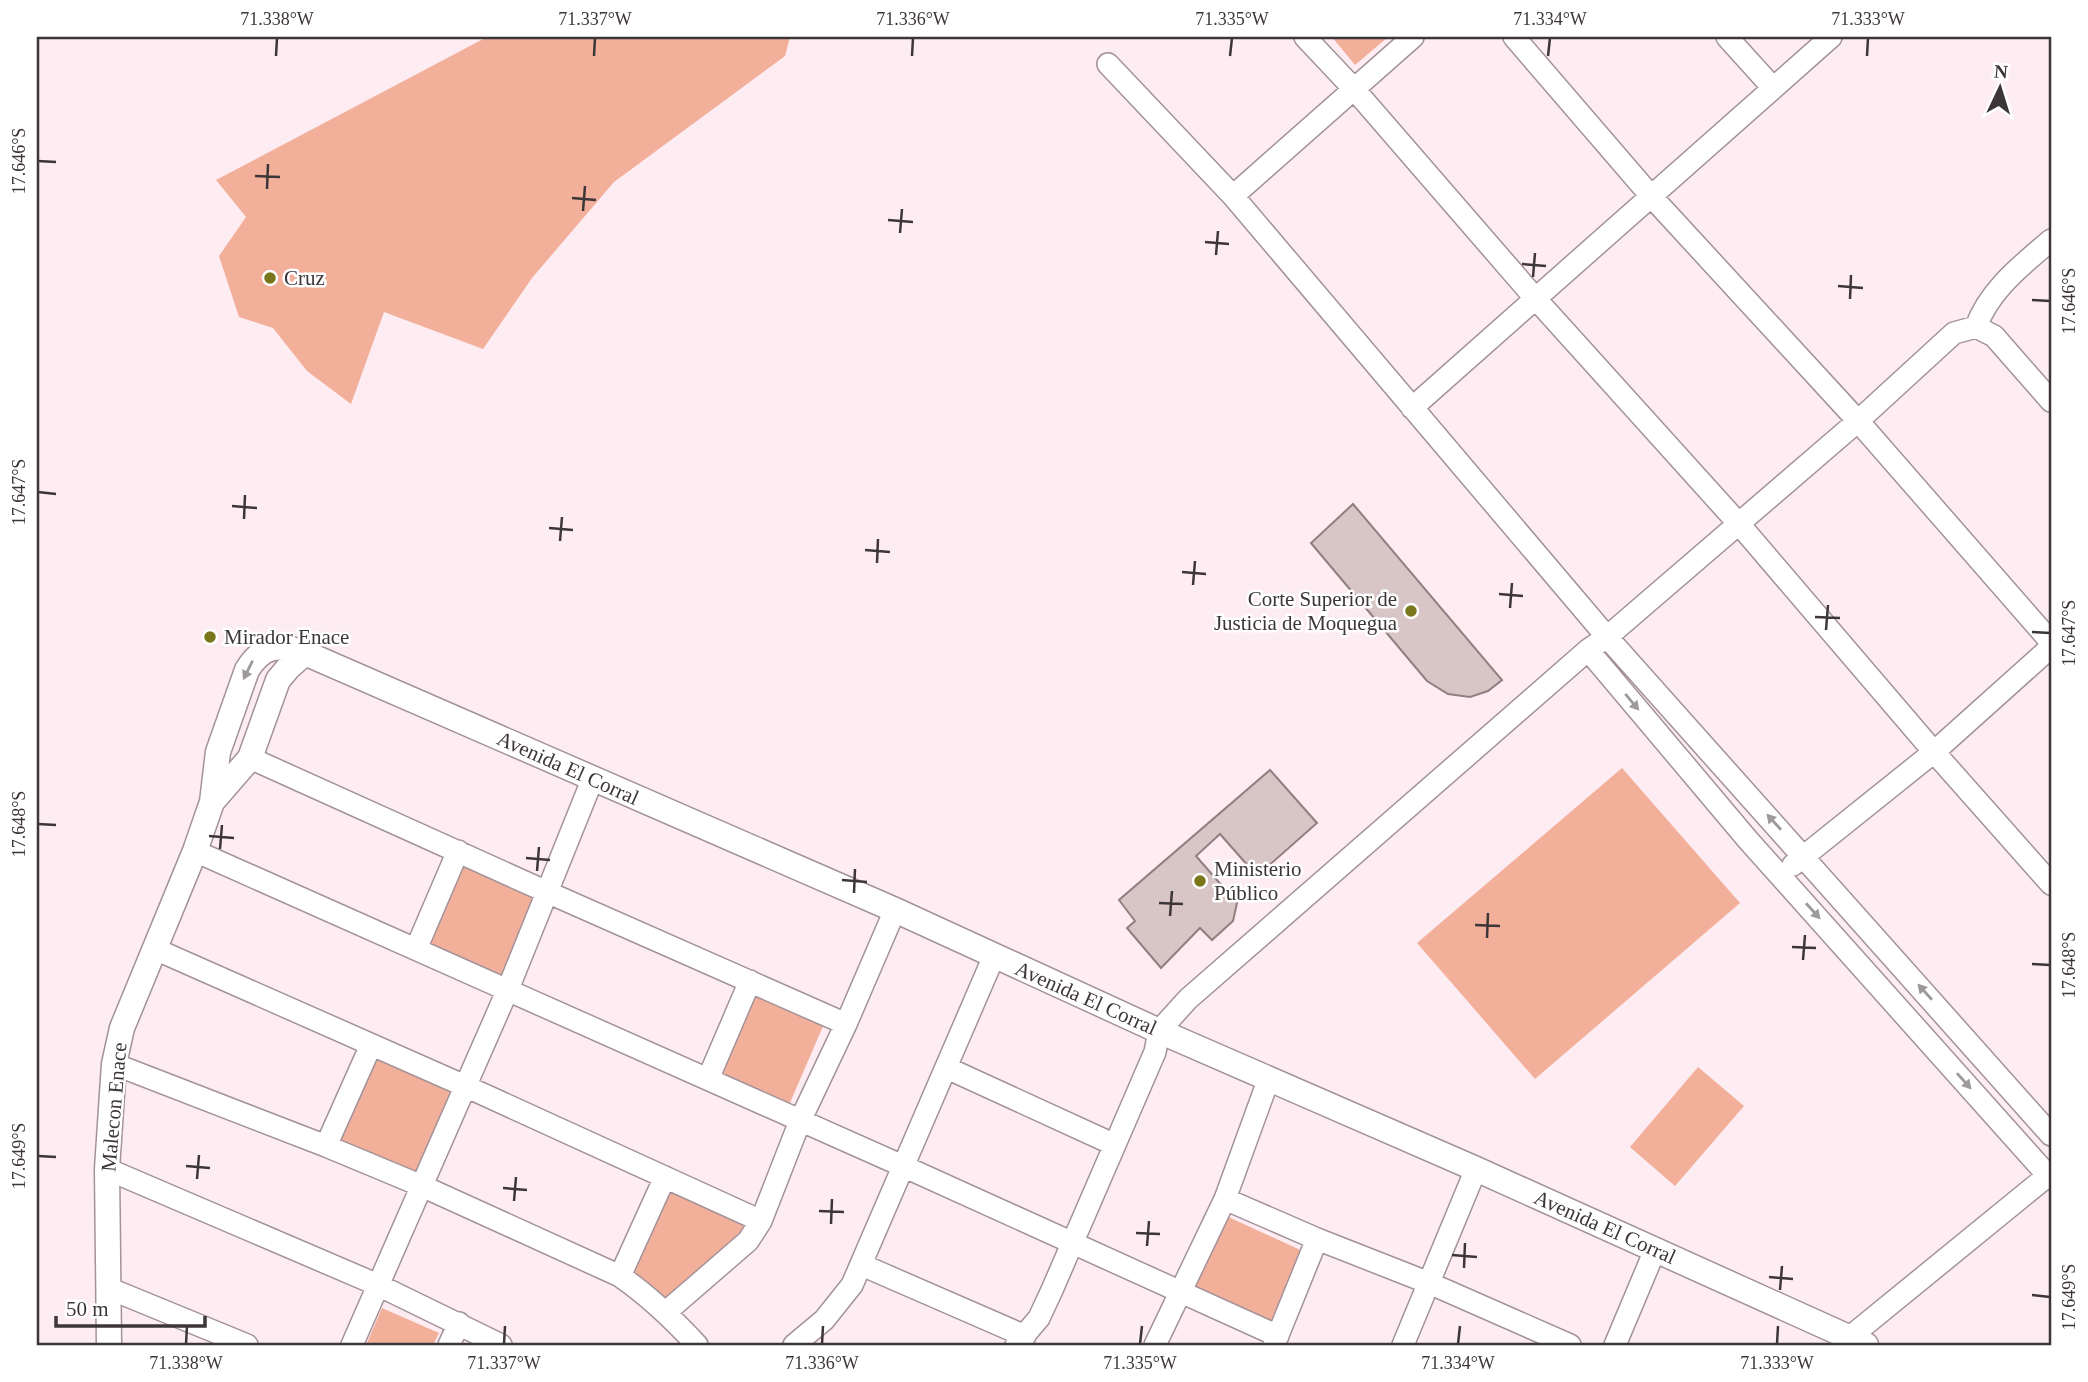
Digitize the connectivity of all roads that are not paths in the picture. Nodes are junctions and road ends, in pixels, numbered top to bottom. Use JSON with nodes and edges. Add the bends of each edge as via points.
{"nodes":[{"id":1,"x":1304,"y":37,"type":"edge"},
{"id":2,"x":1413,"y":37,"type":"edge"},
{"id":3,"x":1514,"y":37,"type":"edge"},
{"id":4,"x":1727,"y":37,"type":"edge"},
{"id":5,"x":1831,"y":37,"type":"edge"},
{"id":6,"x":1108,"y":64,"type":"dead end"},
{"id":7,"x":1773,"y":88,"type":"junction"},
{"id":8,"x":1354,"y":89,"type":"junction"},
{"id":9,"x":1650,"y":195,"type":"junction"},
{"id":10,"x":1233,"y":196,"type":"junction"},
{"id":11,"x":2051,"y":240,"type":"edge"},
{"id":12,"x":1535,"y":298,"type":"junction"},
{"id":13,"x":1976,"y":327,"type":"junction"},
{"id":14,"x":2051,"y":401,"type":"edge"},
{"id":15,"x":1412,"y":408,"type":"junction"},
{"id":16,"x":1858,"y":421,"type":"junction"},
{"id":17,"x":1739,"y":524,"type":"junction"},
{"id":18,"x":1607,"y":636,"type":"junction"},
{"id":19,"x":2051,"y":645,"type":"edge"},
{"id":20,"x":1588,"y":649,"type":"junction"},
{"id":21,"x":305,"y":653,"type":"junction"},
{"id":22,"x":1934,"y":752,"type":"junction"},
{"id":23,"x":250,"y":758,"type":"junction"},
{"id":24,"x":593,"y":778,"type":"junction"},
{"id":25,"x":212,"y":802,"type":"junction"},
{"id":26,"x":195,"y":851,"type":"junction"},
{"id":27,"x":458,"y":852,"type":"junction"},
{"id":28,"x":1803,"y":855,"type":"junction"},
{"id":29,"x":1782,"y":875,"type":"junction"},
{"id":30,"x":2051,"y":884,"type":"edge"},
{"id":31,"x":547,"y":892,"type":"junction"},
{"id":32,"x":895,"y":910,"type":"junction"},
{"id":33,"x":155,"y":949,"type":"junction"},
{"id":34,"x":416,"y":949,"type":"junction"},
{"id":35,"x":994,"y":956,"type":"junction"},
{"id":36,"x":750,"y":981,"type":"junction"},
{"id":37,"x":508,"y":989,"type":"junction"},
{"id":38,"x":846,"y":1024,"type":"junction"},
{"id":39,"x":1159,"y":1031,"type":"junction"},
{"id":40,"x":371,"y":1045,"type":"junction"},
{"id":41,"x":114,"y":1064,"type":"junction"},
{"id":42,"x":947,"y":1068,"type":"junction"},
{"id":43,"x":1269,"y":1078,"type":"junction"},
{"id":44,"x":708,"y":1079,"type":"junction"},
{"id":45,"x":465,"y":1086,"type":"junction"},
{"id":46,"x":800,"y":1121,"type":"junction"},
{"id":47,"x":2051,"y":1135,"type":"edge"},
{"id":48,"x":1115,"y":1145,"type":"junction"},
{"id":49,"x":326,"y":1146,"type":"junction"},
{"id":50,"x":905,"y":1167,"type":"junction"},
{"id":51,"x":107,"y":1169,"type":"junction"},
{"id":52,"x":1476,"y":1169,"type":"junction"},
{"id":53,"x":2050,"y":1176,"type":"edge"},
{"id":54,"x":665,"y":1177,"type":"junction"},
{"id":55,"x":422,"y":1186,"type":"junction"},
{"id":56,"x":1225,"y":1199,"type":"junction"},
{"id":57,"x":761,"y":1221,"type":"junction"},
{"id":58,"x":1317,"y":1239,"type":"junction"},
{"id":59,"x":1073,"y":1243,"type":"junction"},
{"id":60,"x":1655,"y":1250,"type":"junction"},
{"id":61,"x":862,"y":1265,"type":"junction"},
{"id":62,"x":620,"y":1276,"type":"junction"},
{"id":63,"x":1429,"y":1283,"type":"junction"},
{"id":64,"x":378,"y":1284,"type":"junction"},
{"id":65,"x":108,"y":1288,"type":"junction"},
{"id":66,"x":1181,"y":1292,"type":"junction"},
{"id":67,"x":666,"y":1312,"type":"junction"},
{"id":68,"x":459,"y":1323,"type":"junction"},
{"id":69,"x":1536,"y":1339,"type":"edge"},
{"id":70,"x":1021,"y":1341,"type":"edge"},
{"id":71,"x":1276,"y":1341,"type":"edge"},
{"id":72,"x":1854,"y":1343,"type":"edge"},
{"id":73,"x":109,"y":1345,"type":"edge"},
{"id":74,"x":247,"y":1345,"type":"edge"},
{"id":75,"x":352,"y":1345,"type":"edge"},
{"id":76,"x":449,"y":1345,"type":"edge"},
{"id":77,"x":501,"y":1345,"type":"edge"},
{"id":78,"x":697,"y":1345,"type":"edge"},
{"id":79,"x":794,"y":1345,"type":"edge"},
{"id":80,"x":1155,"y":1345,"type":"edge"},
{"id":81,"x":1403,"y":1345,"type":"edge"},
{"id":82,"x":1570,"y":1345,"type":"edge"},
{"id":83,"x":1615,"y":1345,"type":"edge"}],
"edges":[{"from":1,"to":8,"type":"street"},
{"from":2,"to":8,"type":"street"},
{"from":3,"to":9,"type":"street"},
{"from":4,"to":7,"type":"street"},
{"from":5,"to":7,"type":"street"},
{"from":6,"to":10,"type":"street"},
{"from":7,"to":9,"type":"street"},
{"from":8,"to":10,"type":"street"},
{"from":8,"to":12,"type":"street"},
{"from":9,"to":12,"type":"street"},
{"from":9,"to":16,"type":"street"},
{"from":10,"to":15,"type":"street"},
{"from":11,"to":13,"type":"street","via":[[1986,303]]},
{"from":12,"to":15,"type":"street"},
{"from":12,"to":17,"type":"street"},
{"from":13,"to":14,"type":"street","via":[[1994,336]]},
{"from":13,"to":16,"type":"street","via":[[1954,333]]},
{"from":15,"to":18,"type":"street"},
{"from":16,"to":17,"type":"street"},
{"from":16,"to":19,"type":"street"},
{"from":17,"to":18,"type":"street"},
{"from":17,"to":22,"type":"street"},
{"from":18,"to":20,"type":"street"},
{"from":28,"to":18,"type":"street","one_way":true},
{"from":19,"to":22,"type":"street"},
{"from":20,"to":29,"type":"street","one_way":true},
{"from":20,"to":39,"type":"street","via":[[1188,999]]},
{"from":21,"to":23,"type":"street","name":"Malecon Enace","via":[[278,680]]},
{"from":21,"to":24,"type":"street","name":"Avenida El Corral"},
{"from":21,"to":25,"type":"street","name":"Malecon Enace","one_way":true,"via":[[275,647],[263,651],[247,670],[218,752]]},
{"from":22,"to":28,"type":"street"},
{"from":22,"to":30,"type":"street"},
{"from":23,"to":25,"type":"street","name":"Malecon Enace"},
{"from":23,"to":27,"type":"street"},
{"from":24,"to":31,"type":"street"},
{"from":24,"to":32,"type":"street","name":"Avenida El Corral"},
{"from":25,"to":26,"type":"street","name":"Malecon Enace"},
{"from":26,"to":33,"type":"street","name":"Malecon Enace"},
{"from":26,"to":34,"type":"street"},
{"from":27,"to":31,"type":"street"},
{"from":27,"to":34,"type":"street"},
{"from":28,"to":29,"type":"street"},
{"from":47,"to":28,"type":"street","one_way":true},
{"from":29,"to":53,"type":"street","one_way":true},
{"from":31,"to":36,"type":"street"},
{"from":31,"to":37,"type":"street"},
{"from":32,"to":35,"type":"street","name":"Avenida El Corral"},
{"from":32,"to":38,"type":"street"},
{"from":33,"to":40,"type":"street"},
{"from":33,"to":41,"type":"street","name":"Malecon Enace","via":[[122,1028]]},
{"from":34,"to":37,"type":"street"},
{"from":35,"to":39,"type":"street","name":"Avenida El Corral"},
{"from":35,"to":42,"type":"street"},
{"from":36,"to":38,"type":"street"},
{"from":36,"to":44,"type":"street"},
{"from":37,"to":44,"type":"street"},
{"from":37,"to":45,"type":"street"},
{"from":38,"to":46,"type":"street"},
{"from":39,"to":43,"type":"street","name":"Avenida El Corral"},
{"from":39,"to":48,"type":"street","via":[[1155,1052]]},
{"from":40,"to":45,"type":"street"},
{"from":40,"to":49,"type":"street"},
{"from":41,"to":49,"type":"street"},
{"from":41,"to":51,"type":"street","name":"Malecon Enace"},
{"from":42,"to":48,"type":"street"},
{"from":42,"to":50,"type":"street"},
{"from":43,"to":52,"type":"street","name":"Avenida El Corral"},
{"from":43,"to":56,"type":"street"},
{"from":44,"to":46,"type":"street"},
{"from":45,"to":54,"type":"street"},
{"from":45,"to":55,"type":"street"},
{"from":46,"to":50,"type":"street"},
{"from":46,"to":57,"type":"street"},
{"from":48,"to":59,"type":"street"},
{"from":49,"to":55,"type":"street"},
{"from":50,"to":59,"type":"street"},
{"from":50,"to":61,"type":"street"},
{"from":51,"to":64,"type":"street"},
{"from":51,"to":65,"type":"street","name":"Malecon Enace"},
{"from":52,"to":60,"type":"street","name":"Avenida El Corral"},
{"from":52,"to":63,"type":"street"},
{"from":53,"to":72,"type":"street"},
{"from":54,"to":57,"type":"street"},
{"from":54,"to":62,"type":"street"},
{"from":55,"to":62,"type":"street"},
{"from":55,"to":64,"type":"street"},
{"from":56,"to":58,"type":"street"},
{"from":56,"to":66,"type":"street"},
{"from":57,"to":67,"type":"street","via":[[748,1241]]},
{"from":58,"to":63,"type":"street"},
{"from":58,"to":71,"type":"street"},
{"from":59,"to":66,"type":"street"},
{"from":59,"to":70,"type":"street","via":[[1039,1318]]},
{"from":60,"to":72,"type":"street","name":"Avenida El Corral"},
{"from":60,"to":83,"type":"street"},
{"from":61,"to":70,"type":"street"},
{"from":61,"to":79,"type":"street","via":[[840,1302]]},
{"from":62,"to":67,"type":"street"},
{"from":63,"to":69,"type":"street"},
{"from":63,"to":81,"type":"street"},
{"from":64,"to":68,"type":"street"},
{"from":64,"to":75,"type":"street"},
{"from":65,"to":73,"type":"street","name":"Malecon Enace"},
{"from":65,"to":74,"type":"street"},
{"from":66,"to":71,"type":"street"},
{"from":66,"to":80,"type":"street"},
{"from":67,"to":78,"type":"street"},
{"from":68,"to":76,"type":"street"},
{"from":68,"to":77,"type":"street"},
{"from":69,"to":82,"type":"street"}]}
